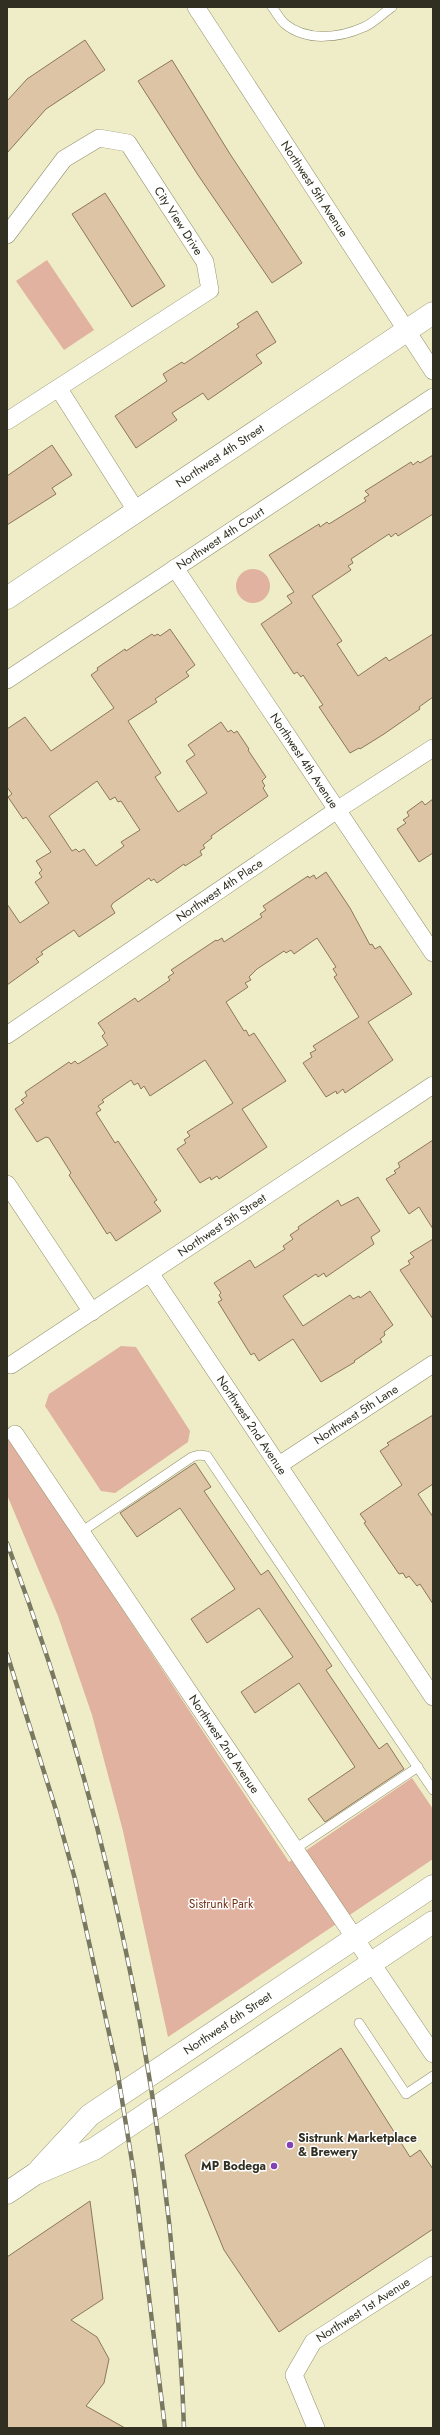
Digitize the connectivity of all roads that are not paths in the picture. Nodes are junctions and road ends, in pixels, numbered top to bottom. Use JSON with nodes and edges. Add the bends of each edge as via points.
{"nodes":[{"id":1,"x":196,"y":7,"type":"edge"},
{"id":2,"x":272,"y":7,"type":"edge"},
{"id":3,"x":392,"y":7,"type":"edge"},
{"id":4,"x":7,"y":235,"type":"edge"},
{"id":5,"x":433,"y":313,"type":"edge"},
{"id":6,"x":407,"y":330,"type":"junction"},
{"id":7,"x":433,"y":371,"type":"edge"},
{"id":8,"x":59,"y":389,"type":"junction"},
{"id":9,"x":433,"y":396,"type":"edge"},
{"id":10,"x":7,"y":421,"type":"edge"},
{"id":11,"x":137,"y":512,"type":"junction"},
{"id":12,"x":175,"y":568,"type":"junction"},
{"id":13,"x":7,"y":598,"type":"edge"},
{"id":14,"x":7,"y":680,"type":"edge"},
{"id":15,"x":433,"y":748,"type":"edge"},
{"id":16,"x":337,"y":810,"type":"junction"},
{"id":17,"x":433,"y":953,"type":"edge"},
{"id":18,"x":7,"y":1035,"type":"edge"},
{"id":19,"x":433,"y":1085,"type":"edge"},
{"id":20,"x":7,"y":1184,"type":"edge"},
{"id":21,"x":150,"y":1273,"type":"junction"},
{"id":22,"x":92,"y":1312,"type":"junction"},
{"id":23,"x":433,"y":1364,"type":"edge"},
{"id":24,"x":11,"y":1365,"type":"dead end"},
{"id":25,"x":15,"y":1434,"type":"dead end"},
{"id":26,"x":278,"y":1466,"type":"junction"},
{"id":27,"x":81,"y":1532,"type":"junction"},
{"id":28,"x":433,"y":1697,"type":"edge"},
{"id":29,"x":418,"y":1767,"type":"junction"},
{"id":30,"x":433,"y":1790,"type":"edge"},
{"id":31,"x":295,"y":1849,"type":"junction"},
{"id":32,"x":433,"y":1886,"type":"edge"},
{"id":33,"x":432,"y":1926,"type":"edge"},
{"id":34,"x":355,"y":1938,"type":"junction"},
{"id":35,"x":372,"y":1963,"type":"junction"},
{"id":36,"x":359,"y":2022,"type":"dead end"},
{"id":37,"x":433,"y":2054,"type":"edge"},
{"id":38,"x":433,"y":2076,"type":"edge"},
{"id":39,"x":35,"y":2174,"type":"junction"},
{"id":40,"x":7,"y":2193,"type":"edge"},
{"id":41,"x":433,"y":2266,"type":"edge"},
{"id":42,"x":316,"y":2428,"type":"edge"}],
"edges":[{"from":1,"to":6,"type":"street","name":"Northwest 5th Avenue"},
{"from":2,"to":3,"type":"lane","via":[[284,24],[319,37],[342,35],[366,27]]},
{"from":4,"to":8,"type":"street","name":"City View Drive","via":[[64,159],[99,138],[128,143],[205,262],[210,290]]},
{"from":5,"to":6,"type":"street","name":"Northwest 4th Street"},
{"from":6,"to":7,"type":"street","name":"Northwest 5th Avenue"},
{"from":6,"to":11,"type":"street","name":"Northwest 4th Street"},
{"from":8,"to":10,"type":"street","name":"City View Drive"},
{"from":8,"to":11,"type":"street"},
{"from":9,"to":12,"type":"street","name":"Northwest 4th Court"},
{"from":11,"to":13,"type":"street","name":"Northwest 4th Street"},
{"from":12,"to":14,"type":"street","name":"Northwest 4th Court"},
{"from":12,"to":16,"type":"street","name":"Northwest 4th Avenue"},
{"from":15,"to":16,"type":"street","name":"Northwest 4th Place"},
{"from":16,"to":17,"type":"street","name":"Northwest 4th Avenue"},
{"from":16,"to":18,"type":"street","name":"Northwest 4th Place"},
{"from":19,"to":21,"type":"street","name":"Northwest 5th Street"},
{"from":20,"to":22,"type":"street"},
{"from":21,"to":22,"type":"street","name":"Northwest 5th Street"},
{"from":21,"to":26,"type":"street","name":"Northwest 2nd Avenue"},
{"from":22,"to":24,"type":"street","name":"Northwest 5th Street"},
{"from":23,"to":26,"type":"street","name":"Northwest 5th Lane"},
{"from":25,"to":27,"type":"street","name":"Northwest 2nd Avenue"},
{"from":26,"to":28,"type":"street","name":"Northwest 2nd Avenue"},
{"from":27,"to":29,"type":"lane","via":[[192,1457],[207,1456]]},
{"from":27,"to":31,"type":"street","name":"Northwest 2nd Avenue"},
{"from":29,"to":30,"type":"lane"},
{"from":29,"to":31,"type":"lane"},
{"from":31,"to":34,"type":"street","name":"Northwest 2nd Avenue"},
{"from":32,"to":34,"type":"street","name":"Northwest 6th Street"},
{"from":33,"to":35,"type":"street","name":"Northwest 6th Street"},
{"from":34,"to":35,"type":"street","name":"Northwest 2nd Avenue"},
{"from":34,"to":39,"type":"street","name":"Northwest 6th Street","via":[[90,2115]]},
{"from":35,"to":37,"type":"street","name":"Northwest 2nd Avenue"},
{"from":35,"to":39,"type":"street","name":"Northwest 6th Street","via":[[94,2149]]},
{"from":36,"to":38,"type":"lane","via":[[406,2094]]},
{"from":39,"to":40,"type":"street","name":"Northwest 6th Street"},
{"from":41,"to":42,"type":"street","name":"Northwest 1st Avenue","via":[[313,2342],[294,2375]]}]}
